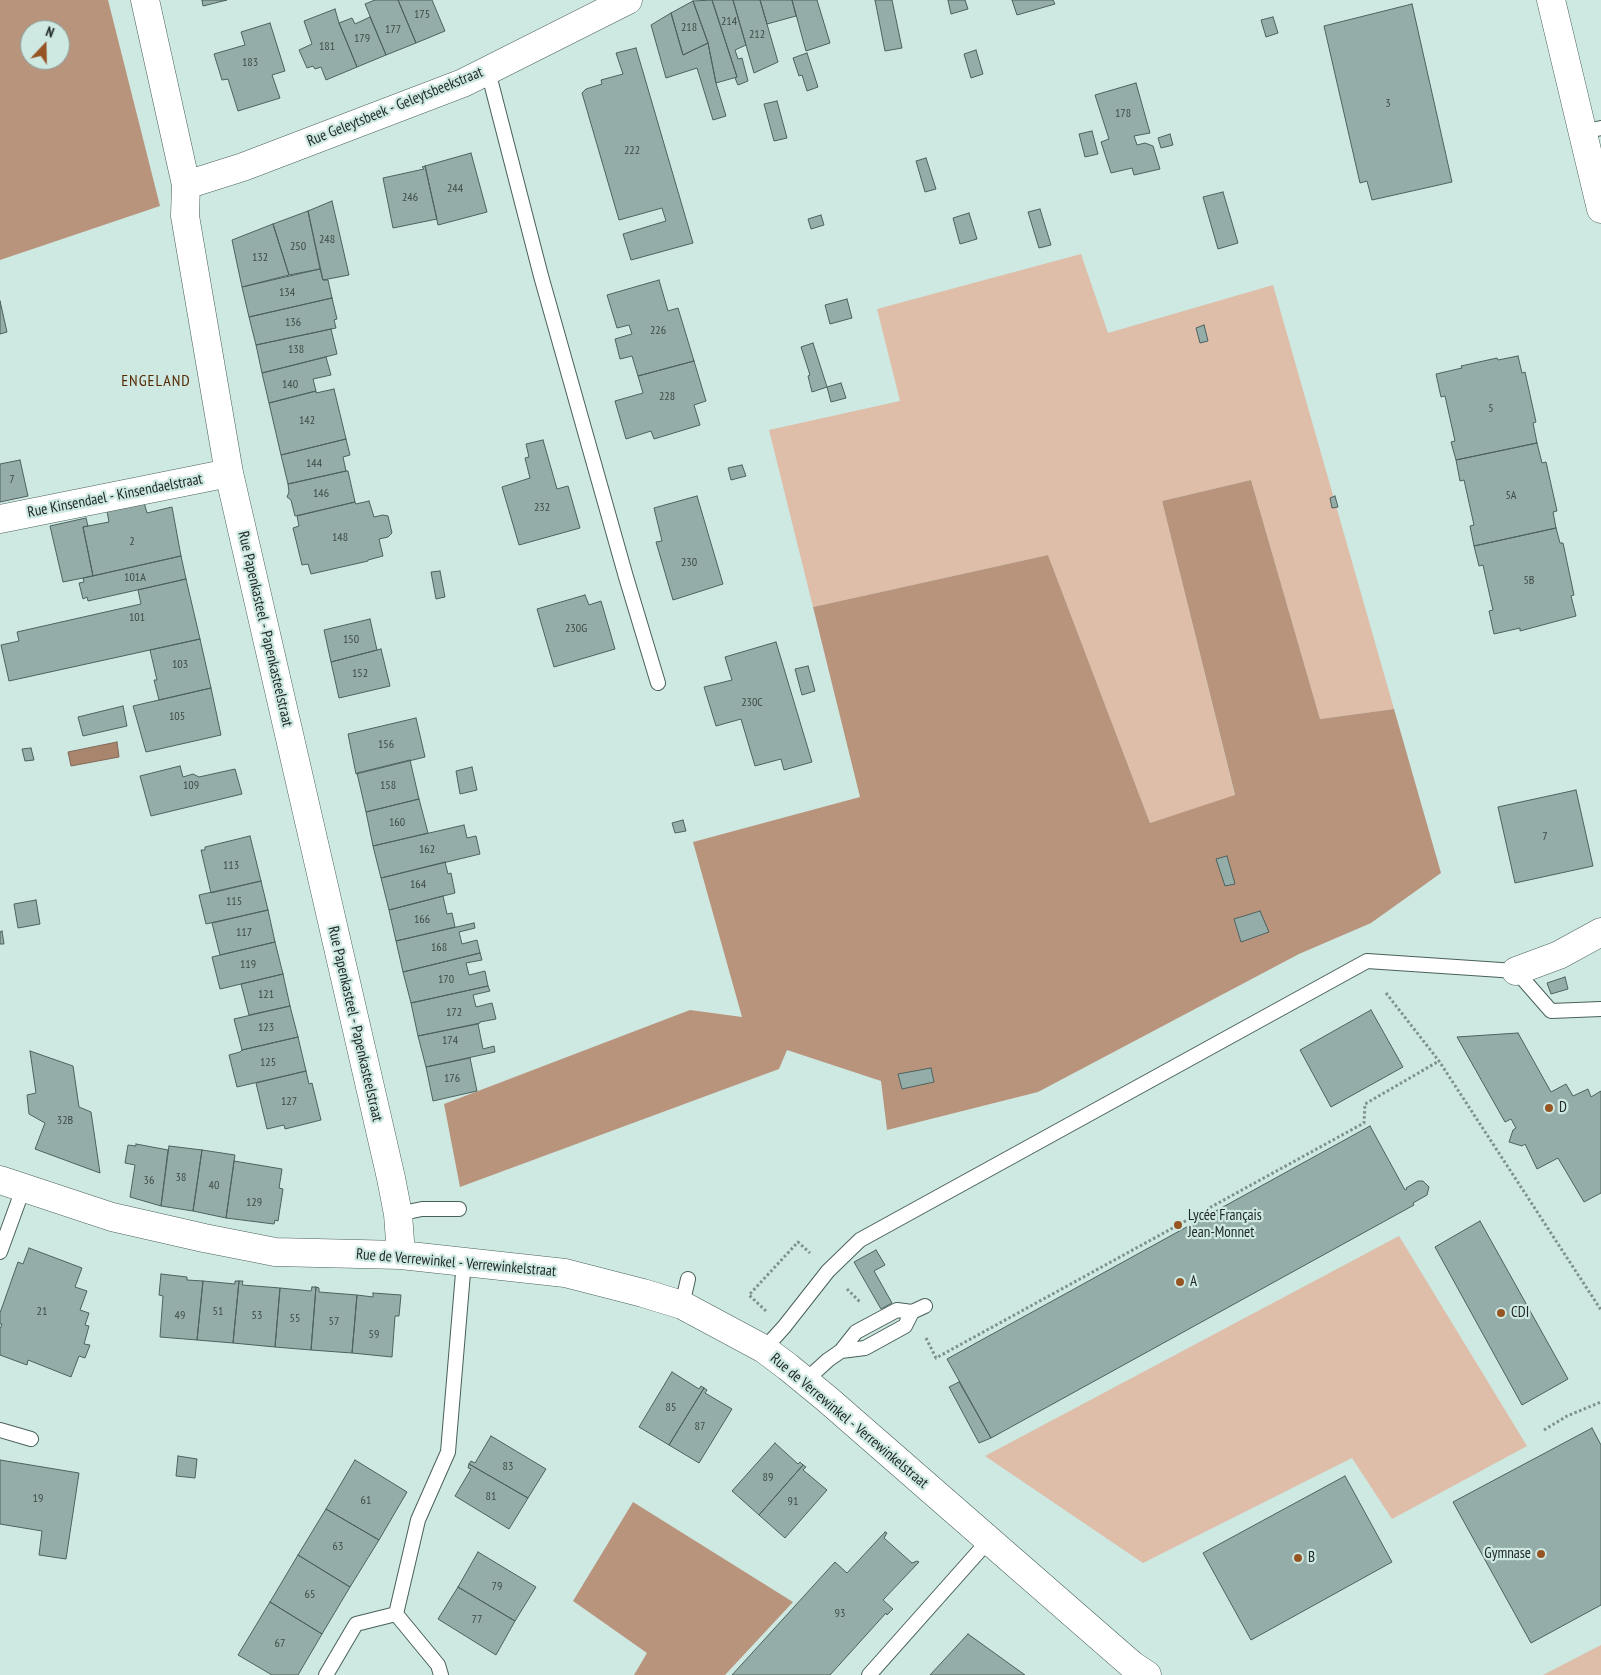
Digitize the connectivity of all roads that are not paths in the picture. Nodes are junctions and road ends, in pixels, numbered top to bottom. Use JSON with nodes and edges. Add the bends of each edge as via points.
{"nodes":[{"id":1,"x":145,"y":0,"type":"edge"},
{"id":2,"x":1551,"y":0,"type":"edge"},
{"id":3,"x":626,"y":1,"type":"edge"},
{"id":4,"x":488,"y":71,"type":"junction"},
{"id":5,"x":1592,"y":130,"type":"edge"},
{"id":6,"x":186,"y":185,"type":"junction"},
{"id":7,"x":1601,"y":209,"type":"edge"},
{"id":8,"x":229,"y":473,"type":"junction"},
{"id":9,"x":0,"y":519,"type":"edge"},
{"id":10,"x":658,"y":683,"type":"dead end"},
{"id":11,"x":1601,"y":932,"type":"edge"},
{"id":12,"x":1516,"y":971,"type":"junction"},
{"id":13,"x":1601,"y":1009,"type":"edge"},
{"id":14,"x":11,"y":1185,"type":"edge"},
{"id":15,"x":458,"y":1209,"type":"dead end"},
{"id":16,"x":398,"y":1214,"type":"junction"},
{"id":17,"x":0,"y":1252,"type":"edge"},
{"id":18,"x":401,"y":1255,"type":"junction"},
{"id":19,"x":464,"y":1261,"type":"junction"},
{"id":20,"x":688,"y":1279,"type":"dead end"},
{"id":21,"x":682,"y":1305,"type":"junction"},
{"id":22,"x":918,"y":1309,"type":"road end"},
{"id":23,"x":764,"y":1349,"type":"junction"},
{"id":24,"x":805,"y":1381,"type":"junction"},
{"id":25,"x":0,"y":1430,"type":"edge"},
{"id":26,"x":31,"y":1439,"type":"dead end"},
{"id":27,"x":989,"y":1540,"type":"junction"},
{"id":28,"x":396,"y":1614,"type":"junction"},
{"id":29,"x":326,"y":1675,"type":"edge"},
{"id":30,"x":441,"y":1675,"type":"edge"},
{"id":31,"x":869,"y":1675,"type":"edge"},
{"id":32,"x":1147,"y":1675,"type":"edge"}],
"edges":[{"from":1,"to":6,"type":"street","name":"Rue Papenkasteel - Papenkasteelstraat"},
{"from":2,"to":5,"type":"street"},
{"from":3,"to":4,"type":"street","name":"Rue Geleytsbeek - Geleytsbeekstraat"},
{"from":4,"to":6,"type":"street","name":"Rue Geleytsbeek - Geleytsbeekstraat","via":[[243,167]]},
{"from":4,"to":10,"type":"lane","via":[[541,276]]},
{"from":5,"to":7,"type":"street"},
{"from":6,"to":8,"type":"street","name":"Rue Papenkasteel - Papenkasteelstraat","via":[[185,216]]},
{"from":8,"to":9,"type":"street","name":"Rue Kinsendael - Kinsendaelstraat"},
{"from":8,"to":16,"type":"street","name":"Rue Papenkasteel - Papenkasteelstraat"},
{"from":11,"to":12,"type":"street","via":[[1559,955]]},
{"from":12,"to":13,"type":"lane","via":[[1551,1011]]},
{"from":12,"to":23,"type":"lane","via":[[1367,961],[860,1240],[828,1270]]},
{"from":14,"to":17,"type":"lane"},
{"from":14,"to":18,"type":"street","name":"Rue de Verrewinkel - Verrewinkelstraat","via":[[112,1217],[275,1252]]},
{"from":15,"to":16,"type":"lane","via":[[422,1209]]},
{"from":16,"to":18,"type":"street","name":"Rue Papenkasteel - Papenkasteelstraat"},
{"from":18,"to":19,"type":"street","name":"Rue de Verrewinkel - Verrewinkelstraat"},
{"from":19,"to":21,"type":"street","name":"Rue de Verrewinkel - Verrewinkelstraat","via":[[565,1273]]},
{"from":19,"to":28,"type":"lane","via":[[448,1452],[418,1520]]},
{"from":20,"to":21,"type":"lane"},
{"from":21,"to":23,"type":"street","name":"Rue de Verrewinkel - Verrewinkelstraat"},
{"from":22,"to":24,"type":"lane","via":[[897,1310],[856,1332],[841,1351]]},
{"from":23,"to":24,"type":"street","name":"Rue de Verrewinkel - Verrewinkelstraat"},
{"from":24,"to":27,"type":"street","name":"Rue de Verrewinkel - Verrewinkelstraat"},
{"from":25,"to":26,"type":"lane"},
{"from":27,"to":31,"type":"lane"},
{"from":27,"to":32,"type":"street","name":"Rue de Verrewinkel - Verrewinkelstraat"},
{"from":28,"to":29,"type":"lane","via":[[356,1624]]},
{"from":28,"to":30,"type":"lane","via":[[438,1665]]}]}
